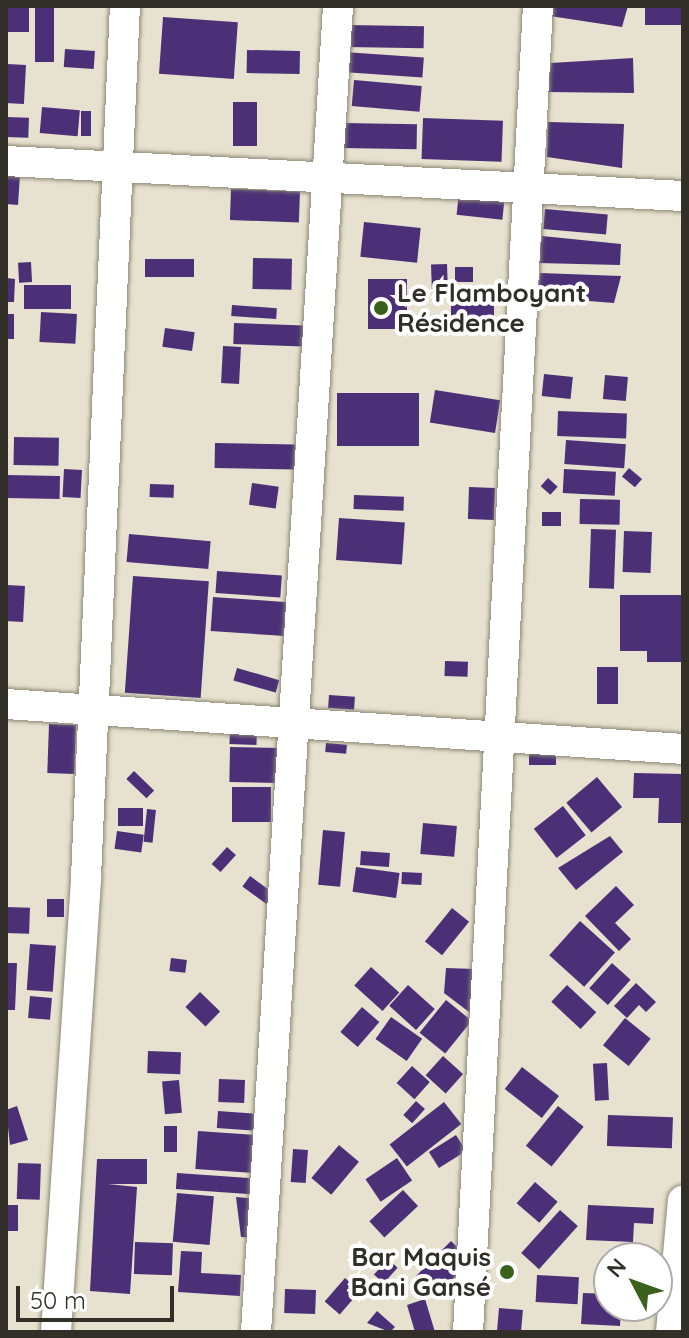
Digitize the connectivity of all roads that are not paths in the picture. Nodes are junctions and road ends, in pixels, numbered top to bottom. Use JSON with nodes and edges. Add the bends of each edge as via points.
{"nodes":[{"id":1,"x":125,"y":6,"type":"edge"},
{"id":2,"x":338,"y":6,"type":"edge"},
{"id":3,"x":538,"y":6,"type":"edge"},
{"id":4,"x":6,"y":161,"type":"edge"},
{"id":5,"x":117,"y":166,"type":"junction"},
{"id":6,"x":328,"y":177,"type":"junction"},
{"id":7,"x":528,"y":188,"type":"junction"},
{"id":8,"x":683,"y":196,"type":"edge"},
{"id":9,"x":6,"y":704,"type":"edge"},
{"id":10,"x":90,"y":705,"type":"junction"},
{"id":11,"x":293,"y":723,"type":"junction"},
{"id":12,"x":500,"y":737,"type":"junction"},
{"id":13,"x":683,"y":749,"type":"edge"},
{"id":14,"x":683,"y":1201,"type":"edge"},
{"id":15,"x":56,"y":1332,"type":"edge"},
{"id":16,"x":256,"y":1332,"type":"edge"},
{"id":17,"x":468,"y":1332,"type":"edge"},
{"id":18,"x":671,"y":1332,"type":"edge"}],
"edges":[{"from":1,"to":5,"type":"street"},
{"from":2,"to":6,"type":"street"},
{"from":3,"to":7,"type":"street"},
{"from":4,"to":5,"type":"street"},
{"from":5,"to":6,"type":"street"},
{"from":5,"to":10,"type":"street"},
{"from":6,"to":7,"type":"street"},
{"from":6,"to":11,"type":"street"},
{"from":7,"to":8,"type":"street"},
{"from":7,"to":12,"type":"street"},
{"from":9,"to":10,"type":"street"},
{"from":10,"to":11,"type":"street"},
{"from":10,"to":15,"type":"street","via":[[86,877]]},
{"from":11,"to":12,"type":"street"},
{"from":11,"to":16,"type":"street"},
{"from":12,"to":13,"type":"street"},
{"from":12,"to":17,"type":"street"},
{"from":14,"to":18,"type":"street"}]}
